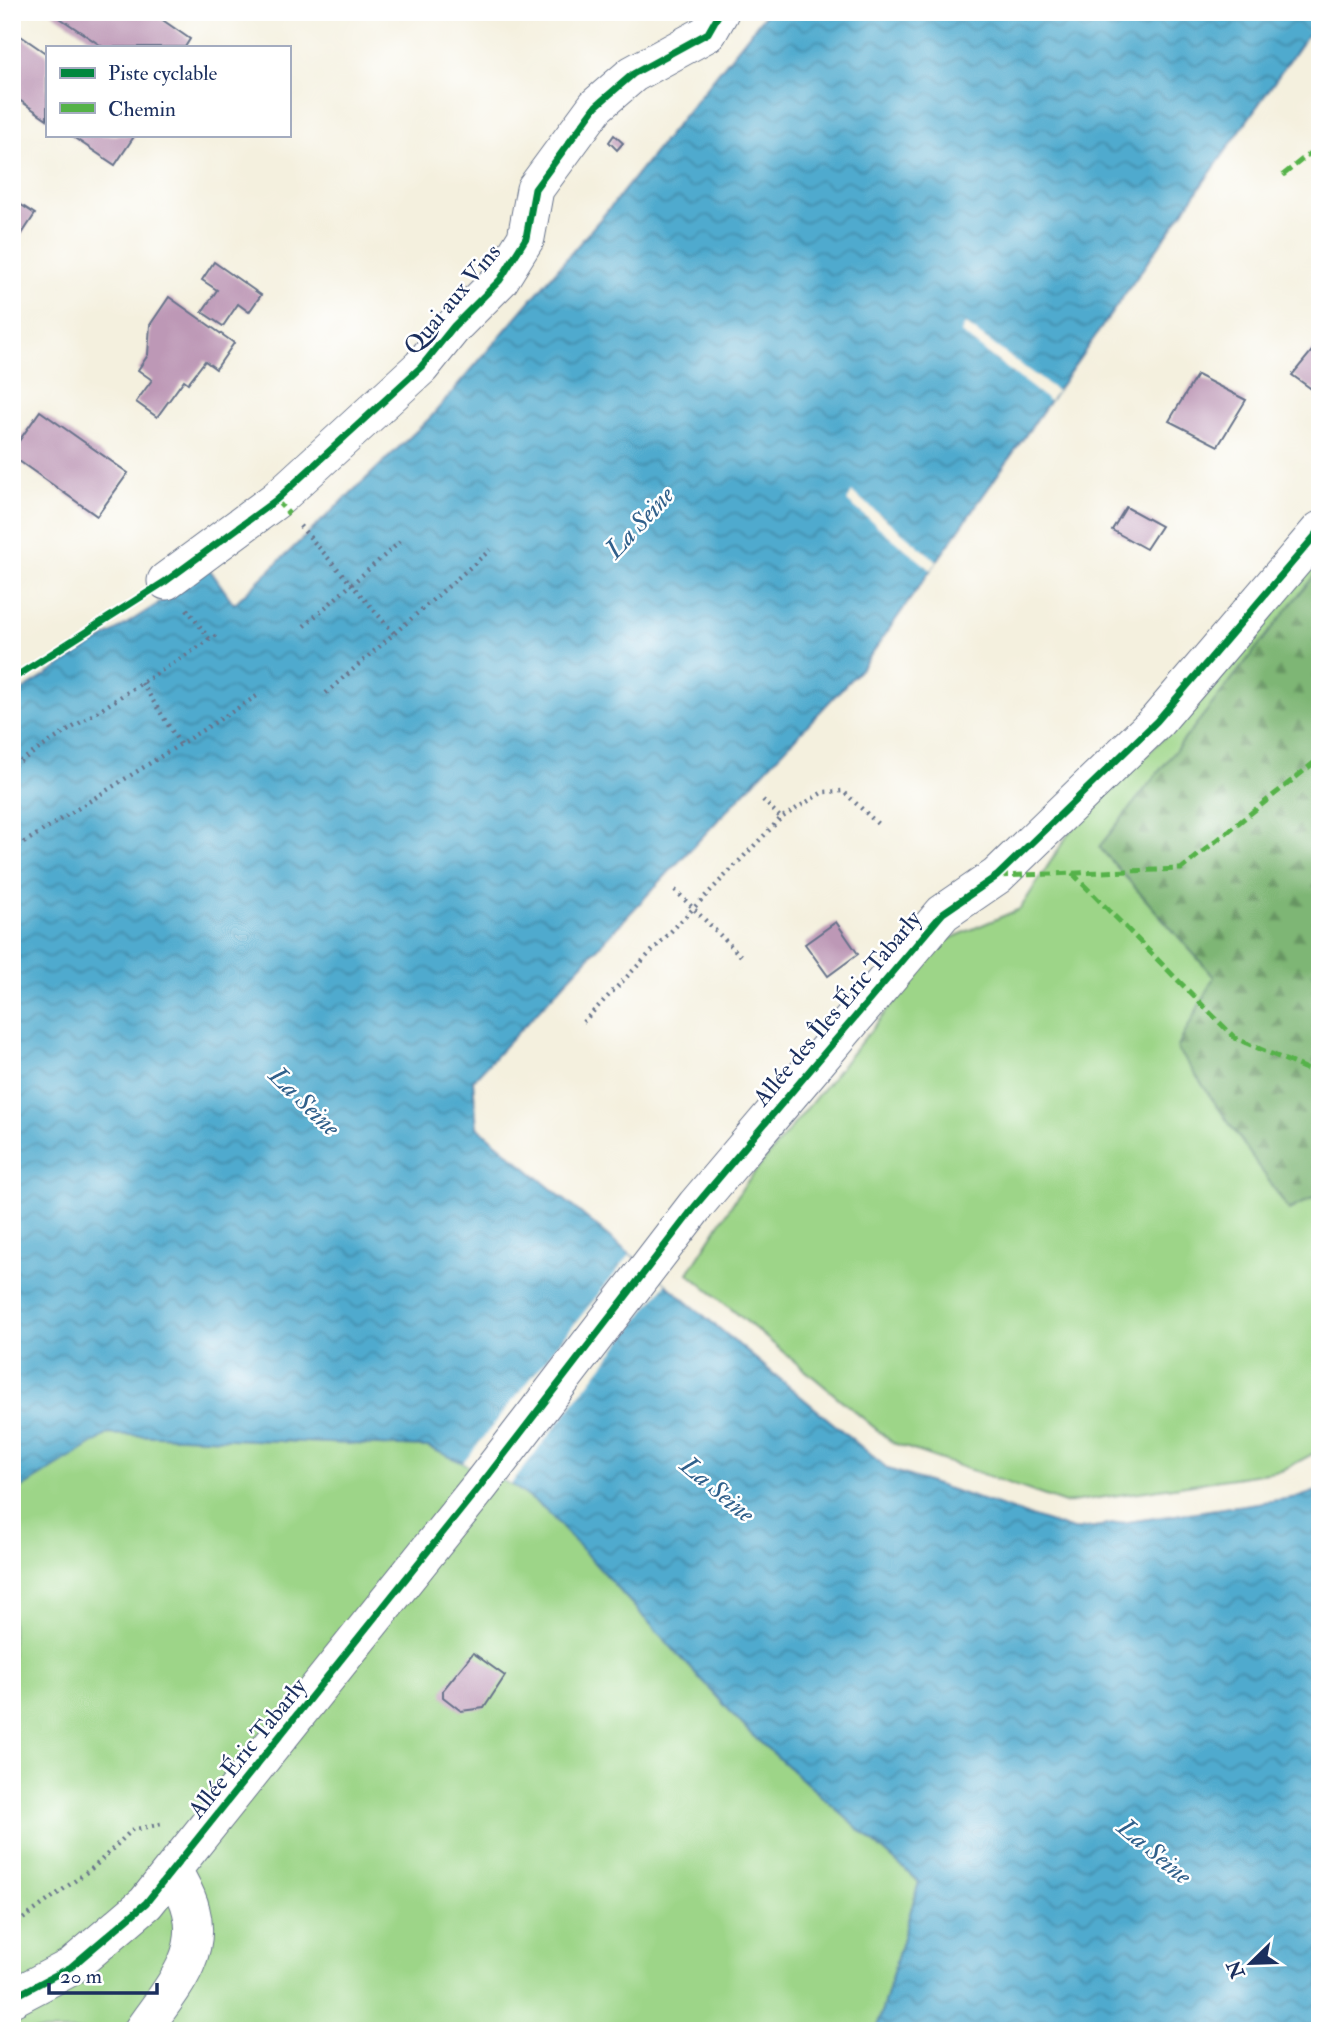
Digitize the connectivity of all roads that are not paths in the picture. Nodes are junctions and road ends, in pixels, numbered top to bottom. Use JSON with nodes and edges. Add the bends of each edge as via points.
{"nodes":[{"id":1,"x":720,"y":12,"type":"edge"},
{"id":2,"x":1320,"y":530,"type":"edge"},
{"id":3,"x":166,"y":581,"type":"dead end"},
{"id":4,"x":480,"y":1486,"type":"joint"},
{"id":5,"x":173,"y":1870,"type":"junction"},
{"id":6,"x":12,"y":1998,"type":"edge"},
{"id":7,"x":142,"y":2031,"type":"edge"}],
"edges":[{"from":1,"to":3,"type":"street","name":"Quai aux Vins","via":[[708,33],[633,74],[596,106],[535,189],[526,238],[500,281],[421,367],[276,500]]},
{"from":2,"to":4,"type":"street","name":"Allée des Îles Éric Tabarly","via":[[1157,722],[997,876],[943,913],[696,1205]]},
{"from":4,"to":5,"type":"street","name":"Allée Éric Tabarly"},
{"from":5,"to":6,"type":"street","name":"Allée Éric Tabarly","via":[[146,1903],[71,1967]]},
{"from":5,"to":7,"type":"street","via":[[191,1909],[190,1960]]}]}
